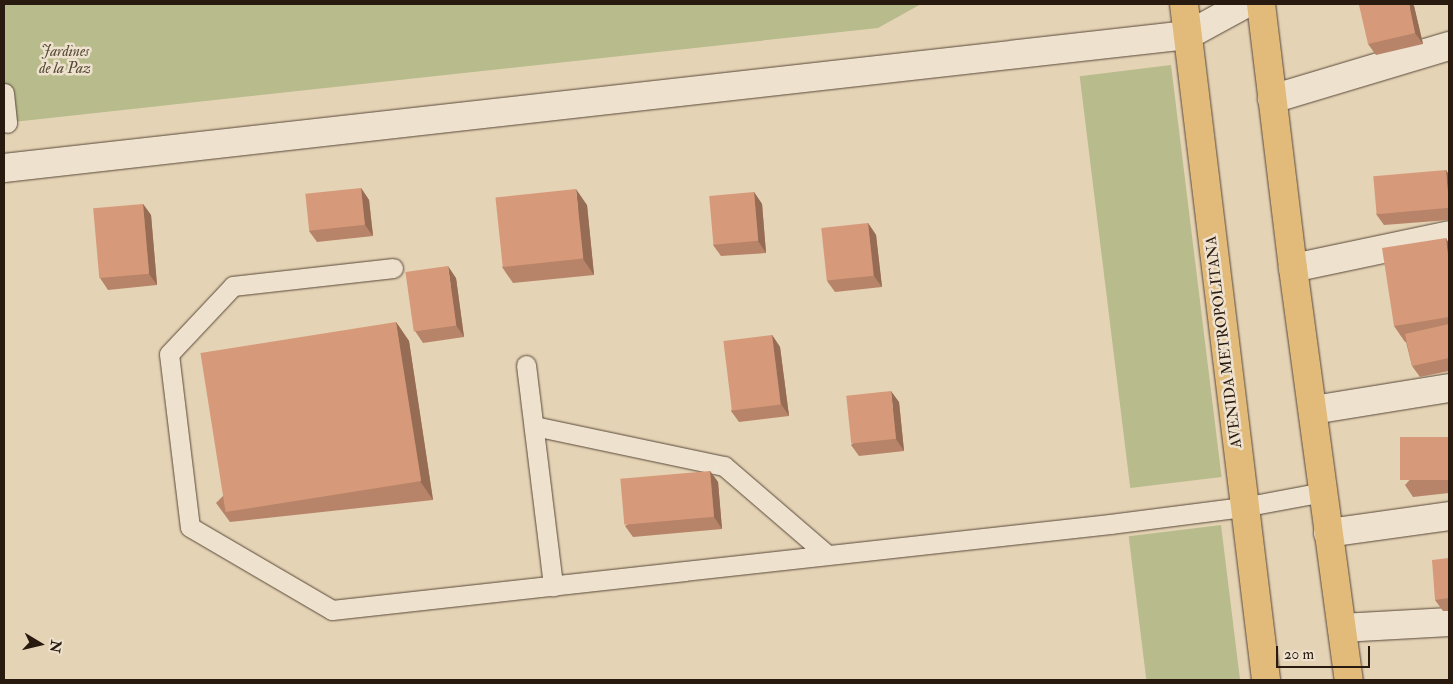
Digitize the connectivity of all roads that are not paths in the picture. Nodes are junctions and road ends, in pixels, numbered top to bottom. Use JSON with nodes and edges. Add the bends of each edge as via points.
{"nodes":[{"id":1,"x":1184,"y":4,"type":"edge"},
{"id":2,"x":1245,"y":4,"type":"edge"},
{"id":3,"x":1261,"y":4,"type":"edge"},
{"id":4,"x":1188,"y":35,"type":"junction"},
{"id":5,"x":1449,"y":46,"type":"edge"},
{"id":6,"x":4,"y":92,"type":"edge"},
{"id":7,"x":1272,"y":99,"type":"junction"},
{"id":8,"x":7,"y":122,"type":"dead end"},
{"id":9,"x":4,"y":168,"type":"edge"},
{"id":10,"x":1449,"y":235,"type":"edge"},
{"id":11,"x":393,"y":268,"type":"dead end"},
{"id":12,"x":1293,"y":268,"type":"junction"},
{"id":13,"x":526,"y":365,"type":"dead end"},
{"id":14,"x":1449,"y":388,"type":"edge"},
{"id":15,"x":1313,"y":410,"type":"junction"},
{"id":16,"x":534,"y":426,"type":"junction"},
{"id":17,"x":1323,"y":492,"type":"junction"},
{"id":18,"x":1243,"y":507,"type":"junction"},
{"id":19,"x":1449,"y":516,"type":"edge"},
{"id":20,"x":1328,"y":533,"type":"junction"},
{"id":21,"x":826,"y":553,"type":"junction"},
{"id":22,"x":552,"y":586,"type":"junction"},
{"id":23,"x":1449,"y":622,"type":"edge"},
{"id":24,"x":1342,"y":628,"type":"junction"},
{"id":25,"x":1266,"y":680,"type":"edge"},
{"id":26,"x":1350,"y":680,"type":"edge"}],
"edges":[{"from":1,"to":4,"type":"highway","name":"AVENIDA METROPOLITANA"},
{"from":2,"to":4,"type":"street"},
{"from":3,"to":7,"type":"highway"},
{"from":4,"to":9,"type":"street"},
{"from":4,"to":18,"type":"highway","name":"AVENIDA METROPOLITANA"},
{"from":5,"to":7,"type":"street"},
{"from":6,"to":8,"type":"lane"},
{"from":7,"to":12,"type":"highway"},
{"from":10,"to":12,"type":"street"},
{"from":11,"to":22,"type":"lane","via":[[233,286],[169,354],[190,526],[332,610]]},
{"from":12,"to":15,"type":"highway"},
{"from":13,"to":16,"type":"lane"},
{"from":14,"to":15,"type":"street"},
{"from":15,"to":17,"type":"highway"},
{"from":16,"to":21,"type":"lane","via":[[724,466]]},
{"from":16,"to":22,"type":"lane"},
{"from":17,"to":18,"type":"lane"},
{"from":17,"to":20,"type":"highway"},
{"from":18,"to":21,"type":"lane"},
{"from":18,"to":25,"type":"highway","name":"AVENIDA METROPOLITANA"},
{"from":19,"to":20,"type":"street"},
{"from":20,"to":24,"type":"highway"},
{"from":21,"to":22,"type":"lane"},
{"from":23,"to":24,"type":"street"},
{"from":24,"to":26,"type":"highway"}]}
